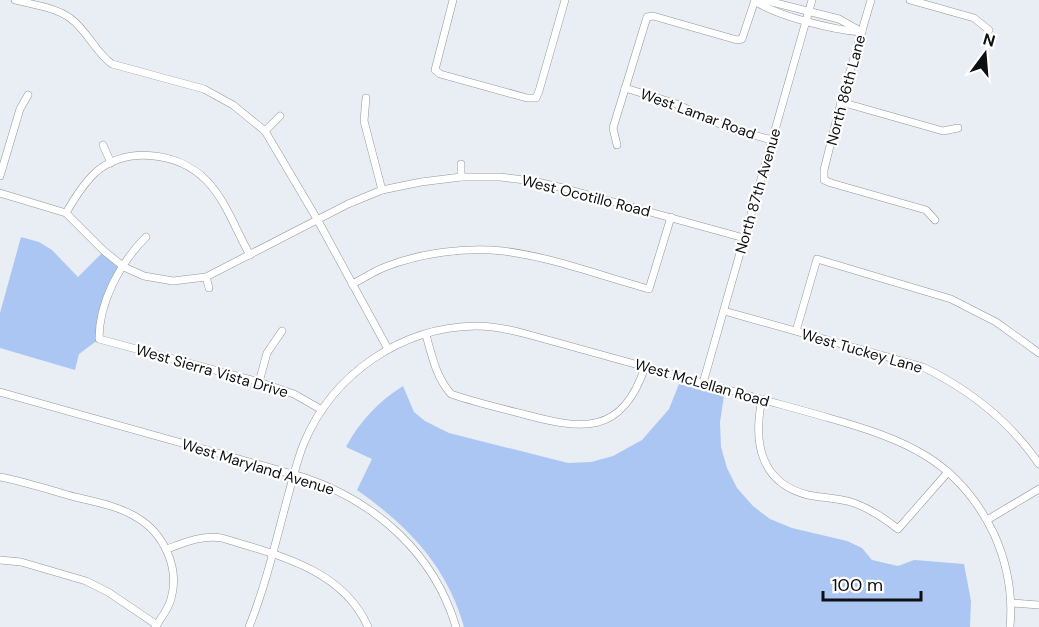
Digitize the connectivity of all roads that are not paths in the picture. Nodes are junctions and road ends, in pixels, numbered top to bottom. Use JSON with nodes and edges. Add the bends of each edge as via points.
{"nodes":[{"id":1,"x":15,"y":0,"type":"edge"},
{"id":2,"x":453,"y":0,"type":"edge"},
{"id":3,"x":565,"y":0,"type":"edge"},
{"id":4,"x":755,"y":0,"type":"edge"},
{"id":5,"x":812,"y":0,"type":"edge"},
{"id":6,"x":871,"y":0,"type":"edge"},
{"id":7,"x":910,"y":0,"type":"edge"},
{"id":8,"x":807,"y":16,"type":"junction"},
{"id":9,"x":839,"y":19,"type":"junction"},
{"id":10,"x":836,"y":29,"type":"junction"},
{"id":11,"x":988,"y":30,"type":"dead end"},
{"id":12,"x":862,"y":32,"type":"junction"},
{"id":13,"x":625,"y":88,"type":"junction"},
{"id":14,"x":28,"y":95,"type":"dead end"},
{"id":15,"x":366,"y":98,"type":"dead end"},
{"id":16,"x":841,"y":102,"type":"junction"},
{"id":17,"x":280,"y":116,"type":"dead end"},
{"id":18,"x":958,"y":128,"type":"dead end"},
{"id":19,"x":265,"y":131,"type":"junction"},
{"id":20,"x":772,"y":140,"type":"junction"},
{"id":21,"x":103,"y":144,"type":"dead end"},
{"id":22,"x":617,"y":145,"type":"dead end"},
{"id":23,"x":111,"y":163,"type":"junction"},
{"id":24,"x":461,"y":164,"type":"dead end"},
{"id":25,"x":0,"y":176,"type":"edge"},
{"id":26,"x":461,"y":177,"type":"junction"},
{"id":27,"x":382,"y":190,"type":"junction"},
{"id":28,"x":0,"y":192,"type":"edge"},
{"id":29,"x":66,"y":213,"type":"junction"},
{"id":30,"x":671,"y":217,"type":"junction"},
{"id":31,"x":317,"y":219,"type":"junction"},
{"id":32,"x":935,"y":220,"type":"dead end"},
{"id":33,"x":146,"y":237,"type":"dead end"},
{"id":34,"x":744,"y":238,"type":"junction"},
{"id":35,"x":250,"y":255,"type":"junction"},
{"id":36,"x":124,"y":267,"type":"junction"},
{"id":37,"x":206,"y":277,"type":"junction"},
{"id":38,"x":352,"y":284,"type":"junction"},
{"id":39,"x":209,"y":288,"type":"dead end"},
{"id":40,"x":724,"y":311,"type":"junction"},
{"id":41,"x":282,"y":331,"type":"dead end"},
{"id":42,"x":796,"y":331,"type":"junction"},
{"id":43,"x":426,"y":335,"type":"junction"},
{"id":44,"x":388,"y":349,"type":"junction"},
{"id":45,"x":1039,"y":353,"type":"edge"},
{"id":46,"x":645,"y":367,"type":"junction"},
{"id":47,"x":259,"y":382,"type":"junction"},
{"id":48,"x":703,"y":383,"type":"junction"},
{"id":49,"x":0,"y":392,"type":"edge"},
{"id":50,"x":762,"y":399,"type":"junction"},
{"id":51,"x":322,"y":410,"type":"junction"},
{"id":52,"x":1039,"y":464,"type":"edge"},
{"id":53,"x":948,"y":472,"type":"junction"},
{"id":54,"x":294,"y":475,"type":"junction"},
{"id":55,"x":0,"y":477,"type":"edge"},
{"id":56,"x":1039,"y":489,"type":"edge"},
{"id":57,"x":987,"y":520,"type":"junction"},
{"id":58,"x":167,"y":549,"type":"junction"},
{"id":59,"x":273,"y":553,"type":"junction"},
{"id":60,"x":0,"y":560,"type":"edge"},
{"id":61,"x":1011,"y":603,"type":"junction"},
{"id":62,"x":1039,"y":605,"type":"edge"},
{"id":63,"x":156,"y":626,"type":"edge"},
{"id":64,"x":249,"y":627,"type":"edge"},
{"id":65,"x":368,"y":627,"type":"edge"},
{"id":66,"x":456,"y":627,"type":"edge"},
{"id":67,"x":1010,"y":627,"type":"edge"}],
"edges":[{"from":1,"to":19,"type":"street","via":[[70,18],[112,64],[204,89],[233,105]]},
{"from":2,"to":3,"type":"street","via":[[435,70],[536,98]]},
{"from":4,"to":8,"type":"street","via":[[765,8]]},
{"from":4,"to":13,"type":"street","via":[[742,39],[737,40],[647,16]]},
{"from":5,"to":8,"type":"street","name":"North 87th Avenue"},
{"from":6,"to":12,"type":"street","name":"North 86th Lane"},
{"from":7,"to":11,"type":"street","via":[[974,18]]},
{"from":8,"to":9,"type":"street"},
{"from":8,"to":10,"type":"street"},
{"from":8,"to":20,"type":"street","name":"North 87th Avenue"},
{"from":9,"to":10,"type":"street"},
{"from":9,"to":12,"type":"street"},
{"from":10,"to":12,"type":"street"},
{"from":12,"to":16,"type":"street","name":"North 86th Lane"},
{"from":13,"to":20,"type":"street","name":"West Lamar Road","via":[[674,103],[730,129]]},
{"from":13,"to":22,"type":"street","via":[[613,128]]},
{"from":14,"to":25,"type":"street"},
{"from":15,"to":27,"type":"street","via":[[364,121]]},
{"from":16,"to":18,"type":"street","via":[[943,131]]},
{"from":16,"to":32,"type":"street","name":"North 86th Lane","via":[[824,180],[926,210]]},
{"from":17,"to":19,"type":"street"},
{"from":19,"to":31,"type":"street"},
{"from":20,"to":34,"type":"street","name":"North 87th Avenue"},
{"from":21,"to":23,"type":"street"},
{"from":23,"to":29,"type":"street","via":[[84,185]]},
{"from":23,"to":35,"type":"street","via":[[130,157],[156,156],[184,164],[216,192]]},
{"from":24,"to":26,"type":"street"},
{"from":26,"to":27,"type":"street","name":"West Ocotillo Road"},
{"from":26,"to":30,"type":"street","name":"West Ocotillo Road","via":[[533,181]]},
{"from":27,"to":31,"type":"street","name":"West Ocotillo Road"},
{"from":28,"to":29,"type":"street"},
{"from":29,"to":36,"type":"street"},
{"from":30,"to":34,"type":"street","name":"West Ocotillo Road"},
{"from":30,"to":38,"type":"street","via":[[649,289],[501,251],[433,254],[384,267]]},
{"from":31,"to":35,"type":"street"},
{"from":31,"to":38,"type":"street"},
{"from":33,"to":36,"type":"street"},
{"from":34,"to":40,"type":"street","name":"North 87th Avenue"},
{"from":35,"to":37,"type":"street"},
{"from":36,"to":37,"type":"street","via":[[144,276],[173,281]]},
{"from":36,"to":47,"type":"street","name":"West Sierra Vista Drive","via":[[106,298],[99,339]]},
{"from":37,"to":39,"type":"street"},
{"from":38,"to":44,"type":"street"},
{"from":40,"to":42,"type":"street","name":"West Tuckey Lane"},
{"from":40,"to":48,"type":"street","name":"North 87th Avenue"},
{"from":41,"to":47,"type":"street","via":[[267,353]]},
{"from":42,"to":45,"type":"street","via":[[817,259],[951,299],[996,322]]},
{"from":42,"to":52,"type":"street","name":"West Tuckey Lane","via":[[923,367],[949,380],[1002,420]]},
{"from":43,"to":44,"type":"street","name":"West McLellan Road"},
{"from":43,"to":46,"type":"street","name":"West McLellan Road","via":[[458,328],[495,327]]},
{"from":43,"to":46,"type":"street","via":[[442,383],[451,394],[560,424],[587,425],[618,412],[632,396]]},
{"from":44,"to":51,"type":"street","name":"West McLellan Road","via":[[348,378]]},
{"from":46,"to":48,"type":"street","name":"West McLellan Road"},
{"from":47,"to":51,"type":"street","name":"West Sierra Vista Drive","via":[[294,394]]},
{"from":48,"to":50,"type":"street","name":"West McLellan Road"},
{"from":49,"to":54,"type":"street","name":"West Maryland Avenue"},
{"from":50,"to":53,"type":"street","name":"West McLellan Road","via":[[892,437]]},
{"from":50,"to":53,"type":"street","via":[[757,431],[759,449],[784,486],[808,495],[851,502],[873,511],[898,529]]},
{"from":51,"to":54,"type":"street","name":"West McLellan Road","via":[[304,444]]},
{"from":53,"to":57,"type":"street","name":"West McLellan Road"},
{"from":54,"to":59,"type":"street","name":"West McLellan Road"},
{"from":54,"to":66,"type":"street","name":"West Maryland Avenue","via":[[352,498],[400,534],[433,576]]},
{"from":55,"to":58,"type":"street","via":[[128,513],[152,528]]},
{"from":56,"to":57,"type":"street"},
{"from":57,"to":61,"type":"street","name":"West McLellan Road","via":[[1004,562]]},
{"from":58,"to":59,"type":"street","via":[[209,536]]},
{"from":58,"to":63,"type":"street","via":[[174,584],[168,609]]},
{"from":59,"to":64,"type":"street","name":"West McLellan Road"},
{"from":59,"to":65,"type":"street","via":[[306,565],[335,584]]},
{"from":60,"to":63,"type":"street","via":[[21,562],[86,581]]},
{"from":61,"to":62,"type":"street"},
{"from":61,"to":67,"type":"street","name":"West McLellan Road"}]}
